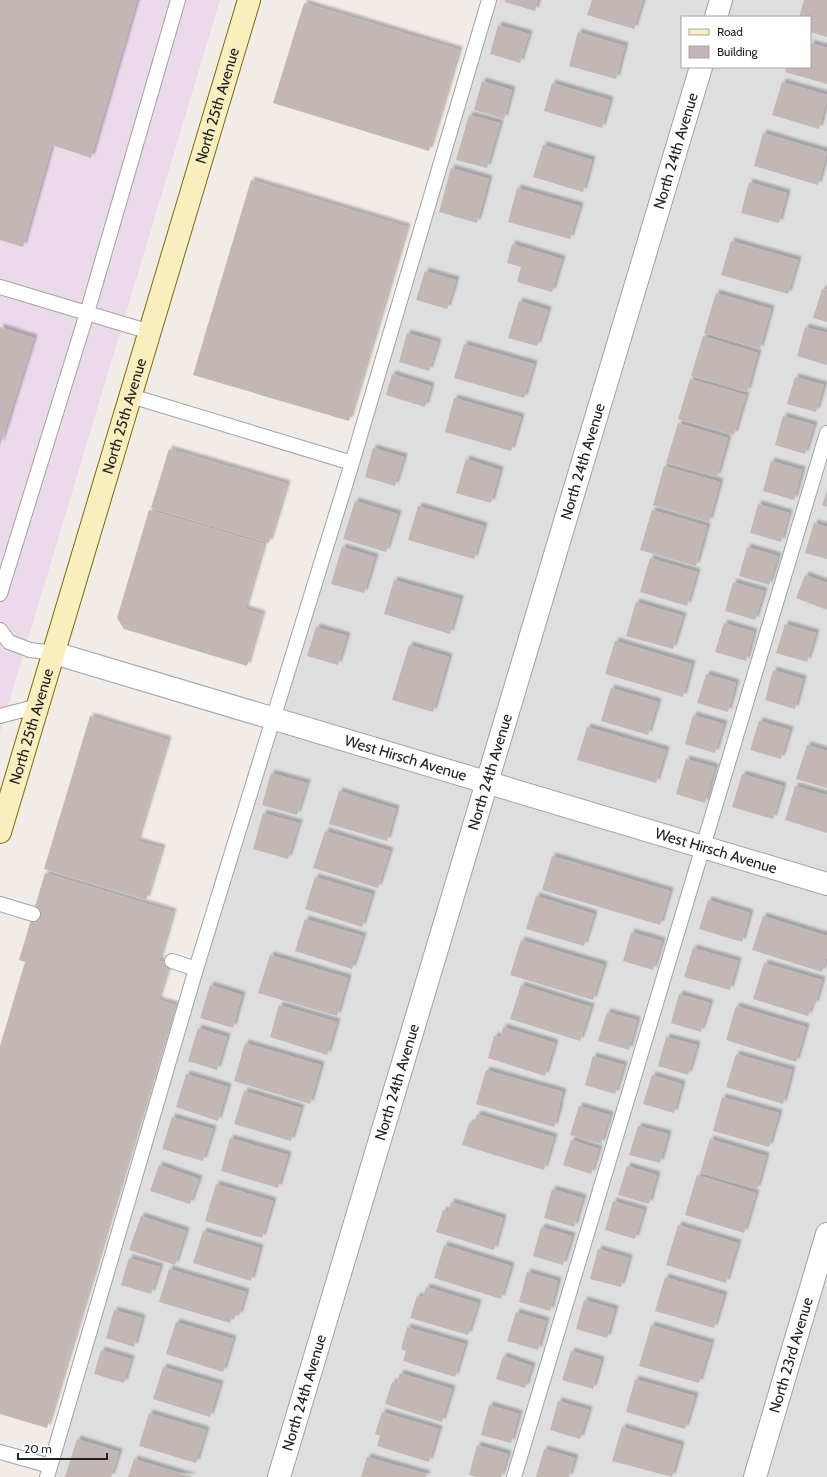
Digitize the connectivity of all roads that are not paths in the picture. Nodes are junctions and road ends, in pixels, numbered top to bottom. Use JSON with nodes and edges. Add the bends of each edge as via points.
{"nodes":[{"id":1,"x":178,"y":0,"type":"edge"},
{"id":2,"x":249,"y":0,"type":"edge"},
{"id":3,"x":489,"y":0,"type":"edge"},
{"id":4,"x":721,"y":0,"type":"edge"},
{"id":5,"x":716,"y":16,"type":"edge"},
{"id":6,"x":701,"y":68,"type":"edge"},
{"id":7,"x":0,"y":287,"type":"edge"},
{"id":8,"x":87,"y":313,"type":"junction"},
{"id":9,"x":150,"y":332,"type":"junction"},
{"id":10,"x":131,"y":396,"type":"junction"},
{"id":11,"x":827,"y":433,"type":"edge"},
{"id":12,"x":352,"y":463,"type":"junction"},
{"id":13,"x":0,"y":594,"type":"edge"},
{"id":14,"x":0,"y":630,"type":"edge"},
{"id":15,"x":54,"y":653,"type":"junction"},
{"id":16,"x":38,"y":706,"type":"junction"},
{"id":17,"x":0,"y":716,"type":"edge"},
{"id":18,"x":273,"y":718,"type":"junction"},
{"id":19,"x":486,"y":782,"type":"junction"},
{"id":20,"x":0,"y":832,"type":"edge"},
{"id":21,"x":702,"y":847,"type":"junction"},
{"id":22,"x":827,"y":884,"type":"edge"},
{"id":23,"x":0,"y":904,"type":"edge"},
{"id":24,"x":33,"y":914,"type":"dead end"},
{"id":25,"x":172,"y":960,"type":"dead end"},
{"id":26,"x":196,"y":969,"type":"junction"},
{"id":27,"x":827,"y":1234,"type":"edge"},
{"id":28,"x":0,"y":1452,"type":"edge"},
{"id":29,"x":49,"y":1472,"type":"edge"},
{"id":30,"x":279,"y":1477,"type":"edge"},
{"id":31,"x":514,"y":1477,"type":"edge"},
{"id":32,"x":755,"y":1477,"type":"edge"}],
"edges":[{"from":1,"to":8,"type":"lane"},
{"from":2,"to":9,"type":"main road","name":"North 25th Avenue"},
{"from":3,"to":12,"type":"lane"},
{"from":4,"to":5,"type":"street"},
{"from":6,"to":19,"type":"street","name":"North 24th Avenue"},
{"from":7,"to":8,"type":"lane"},
{"from":8,"to":9,"type":"lane"},
{"from":8,"to":13,"type":"lane"},
{"from":9,"to":10,"type":"main road","name":"North 25th Avenue"},
{"from":10,"to":12,"type":"lane"},
{"from":10,"to":15,"type":"main road","name":"North 25th Avenue"},
{"from":11,"to":21,"type":"lane"},
{"from":12,"to":18,"type":"lane"},
{"from":14,"to":15,"type":"lane","via":[[9,642],[30,650]]},
{"from":15,"to":16,"type":"main road","name":"North 25th Avenue"},
{"from":15,"to":18,"type":"street","name":"West Hirsch Avenue"},
{"from":16,"to":17,"type":"lane"},
{"from":16,"to":20,"type":"main road","name":"North 25th Avenue"},
{"from":18,"to":19,"type":"street","name":"West Hirsch Avenue"},
{"from":18,"to":26,"type":"lane"},
{"from":19,"to":21,"type":"street","name":"West Hirsch Avenue"},
{"from":19,"to":30,"type":"street","name":"North 24th Avenue"},
{"from":21,"to":22,"type":"street","name":"West Hirsch Avenue"},
{"from":21,"to":31,"type":"lane"},
{"from":23,"to":24,"type":"lane"},
{"from":25,"to":26,"type":"lane"},
{"from":26,"to":29,"type":"lane"},
{"from":27,"to":32,"type":"street","name":"North 23rd Avenue"},
{"from":28,"to":29,"type":"lane"}]}
